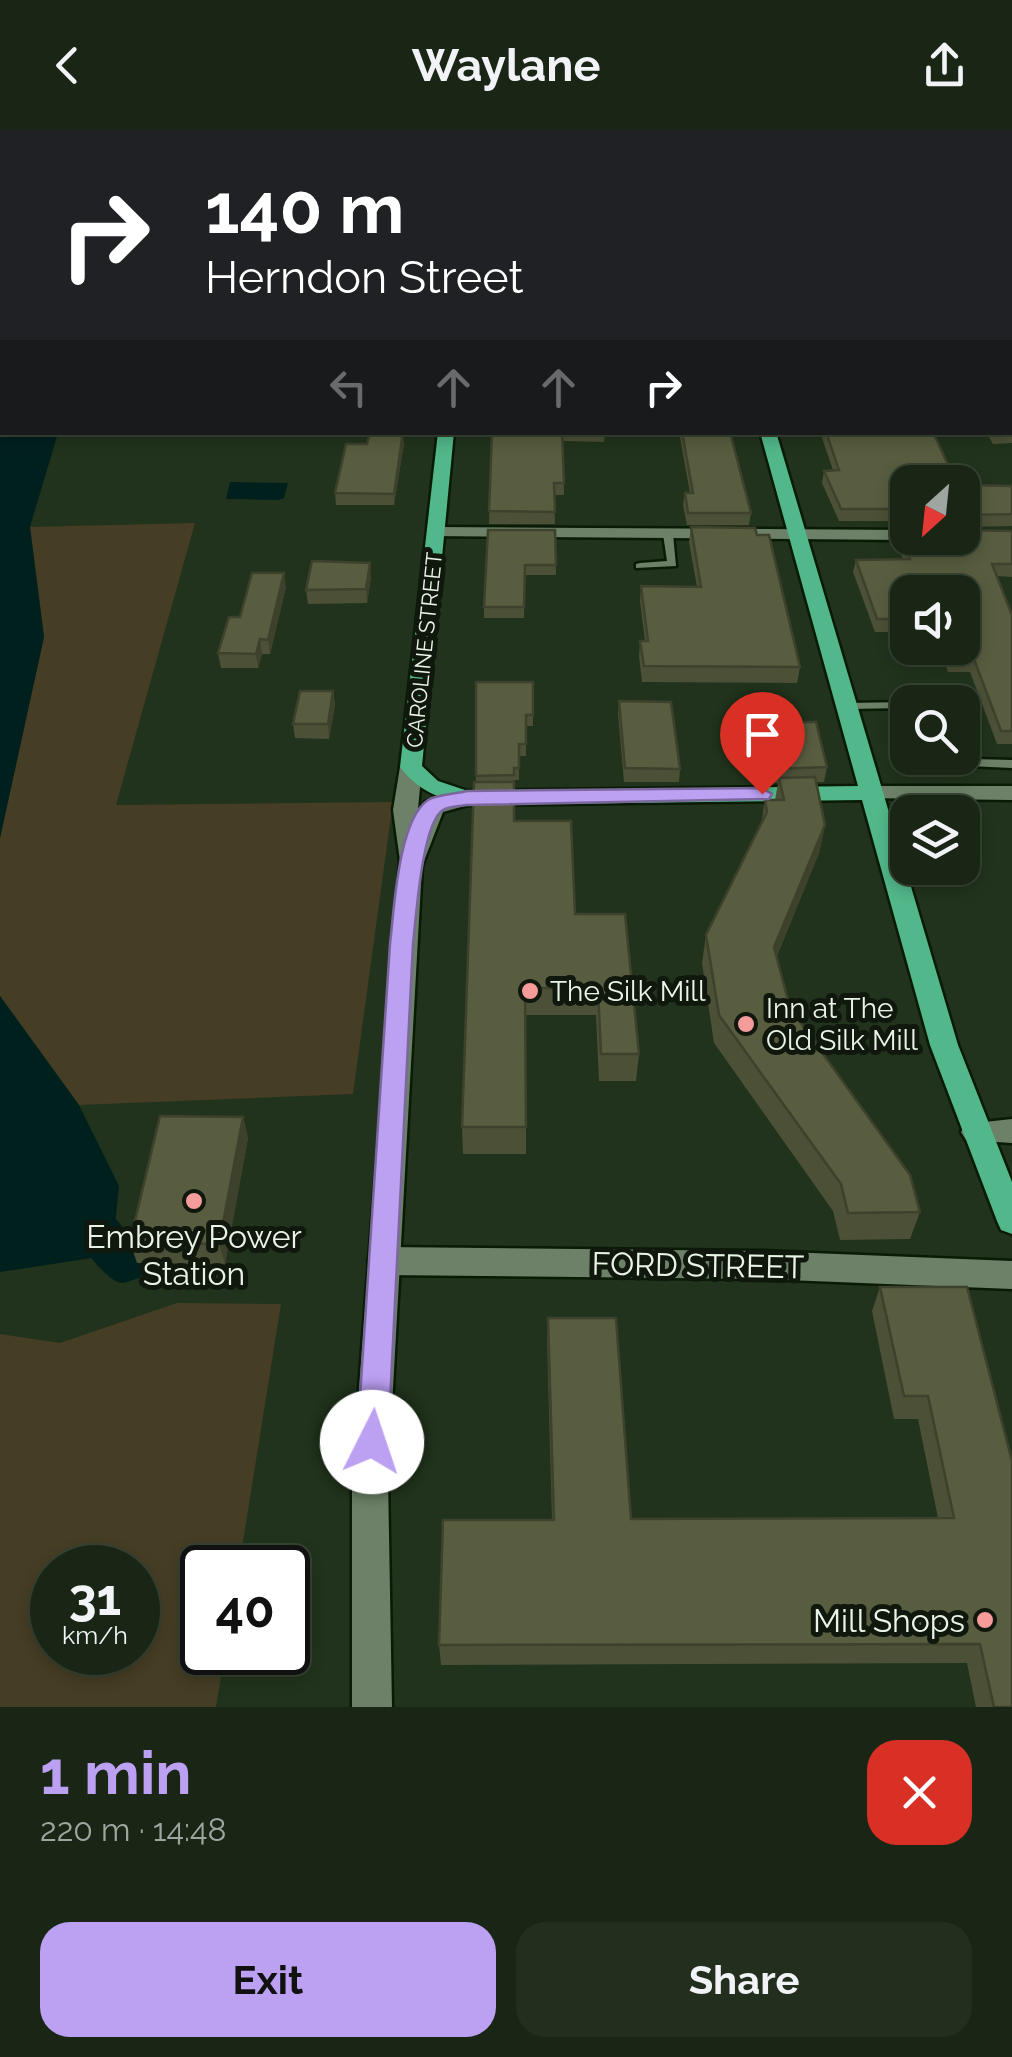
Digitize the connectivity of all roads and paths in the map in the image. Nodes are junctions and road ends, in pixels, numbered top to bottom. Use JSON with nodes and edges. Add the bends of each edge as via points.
{"nodes":[{"id":1,"x":446,"y":435,"type":"edge"},
{"id":2,"x":769,"y":435,"type":"edge"},
{"id":3,"x":437,"y":532,"type":"junction"},
{"id":4,"x":668,"y":534,"type":"junction"},
{"id":5,"x":797,"y":535,"type":"junction"},
{"id":6,"x":890,"y":535,"type":"edge"},
{"id":7,"x":640,"y":566,"type":"dead end"},
{"id":8,"x":890,"y":705,"type":"edge"},
{"id":9,"x":846,"y":706,"type":"junction"},
{"id":10,"x":980,"y":763,"type":"edge"},
{"id":11,"x":1012,"y":764,"type":"edge"},
{"id":12,"x":410,"y":767,"type":"junction"},
{"id":13,"x":871,"y":793,"type":"junction"},
{"id":14,"x":1012,"y":793,"type":"edge"},
{"id":15,"x":762,"y":794,"type":"junction"},
{"id":16,"x":467,"y":798,"type":"junction"},
{"id":17,"x":885,"y":841,"type":"junction"},
{"id":18,"x":410,"y":866,"type":"junction"},
{"id":19,"x":1012,"y":1131,"type":"edge"},
{"id":20,"x":976,"y":1132,"type":"junction"},
{"id":21,"x":1012,"y":1221,"type":"edge"},
{"id":22,"x":384,"y":1261,"type":"junction"},
{"id":23,"x":1012,"y":1276,"type":"edge"},
{"id":24,"x":372,"y":1707,"type":"edge"}],
"edges":[{"from":1,"to":3,"type":"main road","name":"CAROLINE STREET"},
{"from":2,"to":5,"type":"main road"},
{"from":3,"to":4,"type":"street"},
{"from":3,"to":12,"type":"main road","name":"CAROLINE STREET"},
{"from":4,"to":5,"type":"street"},
{"from":4,"to":7,"type":"lane","via":[[672,564]]},
{"from":5,"to":6,"type":"street"},
{"from":5,"to":9,"type":"main road"},
{"from":8,"to":9,"type":"lane"},
{"from":9,"to":13,"type":"main road"},
{"from":10,"to":11,"type":"lane"},
{"from":12,"to":16,"type":"main road","via":[[430,786]]},
{"from":12,"to":18,"type":"street","name":"CAROLINE STREET","via":[[404,810]]},
{"from":13,"to":14,"type":"street"},
{"from":13,"to":15,"type":"main road"},
{"from":13,"to":17,"type":"main road"},
{"from":15,"to":16,"type":"main road"},
{"from":15,"to":17,"type":"main road","via":[[850,810]]},
{"from":16,"to":18,"type":"street","name":"CAROLINE STREET","via":[[432,807]]},
{"from":17,"to":20,"type":"main road"},
{"from":18,"to":22,"type":"street","name":"CAROLINE STREET"},
{"from":19,"to":20,"type":"street"},
{"from":20,"to":21,"type":"main road"},
{"from":22,"to":23,"type":"street","name":"FORD STREET","via":[[761,1265]]},
{"from":22,"to":24,"type":"street","name":"CAROLINE STREET","via":[[370,1478]]}]}
